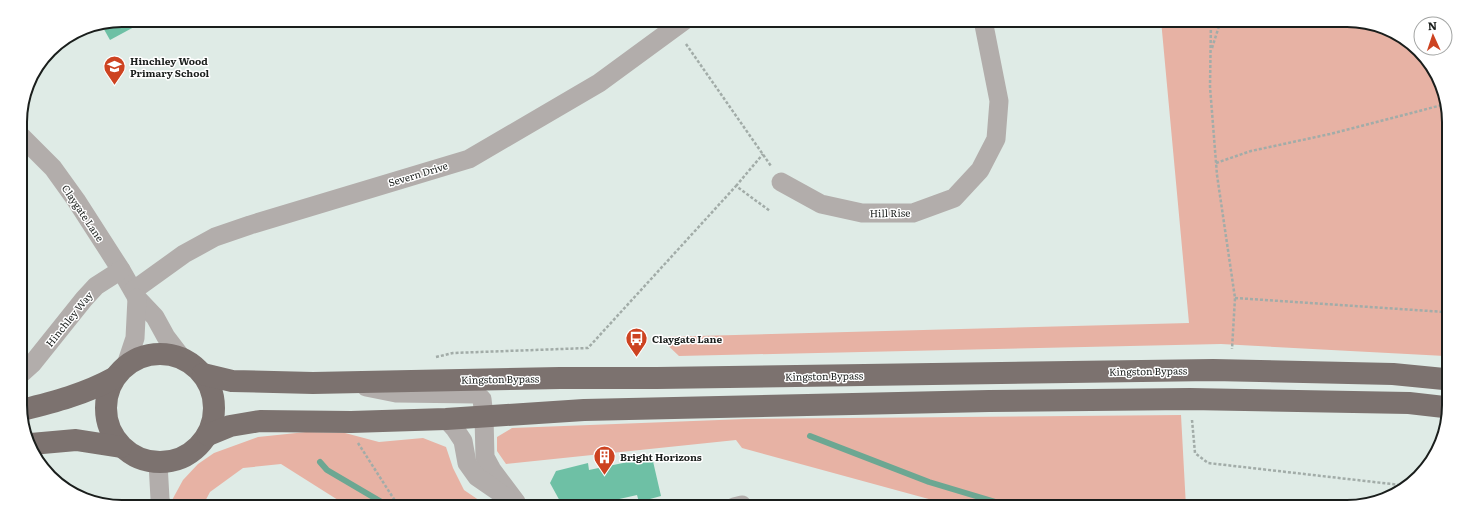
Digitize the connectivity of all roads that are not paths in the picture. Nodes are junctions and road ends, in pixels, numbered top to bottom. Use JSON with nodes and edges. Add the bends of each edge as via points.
{"nodes":[{"id":1,"x":676,"y":27,"type":"edge"},
{"id":2,"x":984,"y":27,"type":"edge"},
{"id":3,"x":27,"y":142,"type":"edge"},
{"id":4,"x":781,"y":182,"type":"road end"},
{"id":5,"x":122,"y":270,"type":"junction"},
{"id":6,"x":135,"y":294,"type":"junction"},
{"id":7,"x":182,"y":358,"type":"junction"},
{"id":8,"x":27,"y":368,"type":"edge"},
{"id":9,"x":120,"y":372,"type":"junction"},
{"id":10,"x":203,"y":374,"type":"junction"},
{"id":11,"x":1442,"y":379,"type":"edge"},
{"id":12,"x":348,"y":383,"type":"junction"},
{"id":13,"x":1442,"y":407,"type":"edge"},
{"id":14,"x":27,"y":409,"type":"edge"},
{"id":15,"x":484,"y":417,"type":"junction"},
{"id":16,"x":446,"y":419,"type":"junction"},
{"id":17,"x":208,"y":435,"type":"junction"},
{"id":18,"x":35,"y":444,"type":"edge"},
{"id":19,"x":121,"y":447,"type":"junction"},
{"id":20,"x":158,"y":463,"type":"junction"},
{"id":21,"x":160,"y":500,"type":"edge"},
{"id":22,"x":511,"y":500,"type":"edge"},
{"id":23,"x":514,"y":500,"type":"edge"}],
"edges":[{"from":1,"to":6,"type":"street","name":"Severn Drive","via":[[599,83],[469,159],[215,237],[184,254]]},
{"from":2,"to":4,"type":"street","name":"Hill Rise","via":[[999,101],[996,139],[980,170],[954,198],[913,213],[862,213],[821,204]]},
{"from":3,"to":5,"type":"street","name":"Claygate Lane","via":[[53,168]]},
{"from":5,"to":6,"type":"street","name":"Claygate Lane"},
{"from":5,"to":8,"type":"street","name":"Hinchley Way","via":[[96,286]]},
{"from":6,"to":7,"type":"street","name":"Claygate Lane","via":[[155,317]]},
{"from":6,"to":9,"type":"street","via":[[135,338]]},
{"from":7,"to":9,"type":"highway","via":[[156,354],[141,357]]},
{"from":7,"to":10,"type":"highway"},
{"from":9,"to":14,"type":"highway","via":[[93,389]]},
{"from":9,"to":19,"type":"highway","via":[[107,395],[105,410],[108,426]]},
{"from":10,"to":12,"type":"highway","name":"Kingston Bypass","via":[[232,381]]},
{"from":10,"to":17,"type":"highway","via":[[214,397],[215,414]]},
{"from":11,"to":12,"type":"highway","name":"Kingston Bypass","via":[[1393,374],[1213,370]]},
{"from":12,"to":15,"type":"street","via":[[396,393],[476,394],[482,400]]},
{"from":13,"to":15,"type":"highway","via":[[1409,403],[1190,399],[989,401],[584,410]]},
{"from":15,"to":16,"type":"highway"},
{"from":15,"to":23,"type":"street","via":[[486,457],[492,470]]},
{"from":16,"to":17,"type":"highway","via":[[260,421],[230,426]]},
{"from":16,"to":22,"type":"street","via":[[463,441],[467,463],[476,478]]},
{"from":17,"to":20,"type":"highway","via":[[193,452],[177,460]]},
{"from":18,"to":19,"type":"highway","via":[[76,440]]},
{"from":19,"to":20,"type":"highway","via":[[132,456]]},
{"from":20,"to":21,"type":"street"}]}
